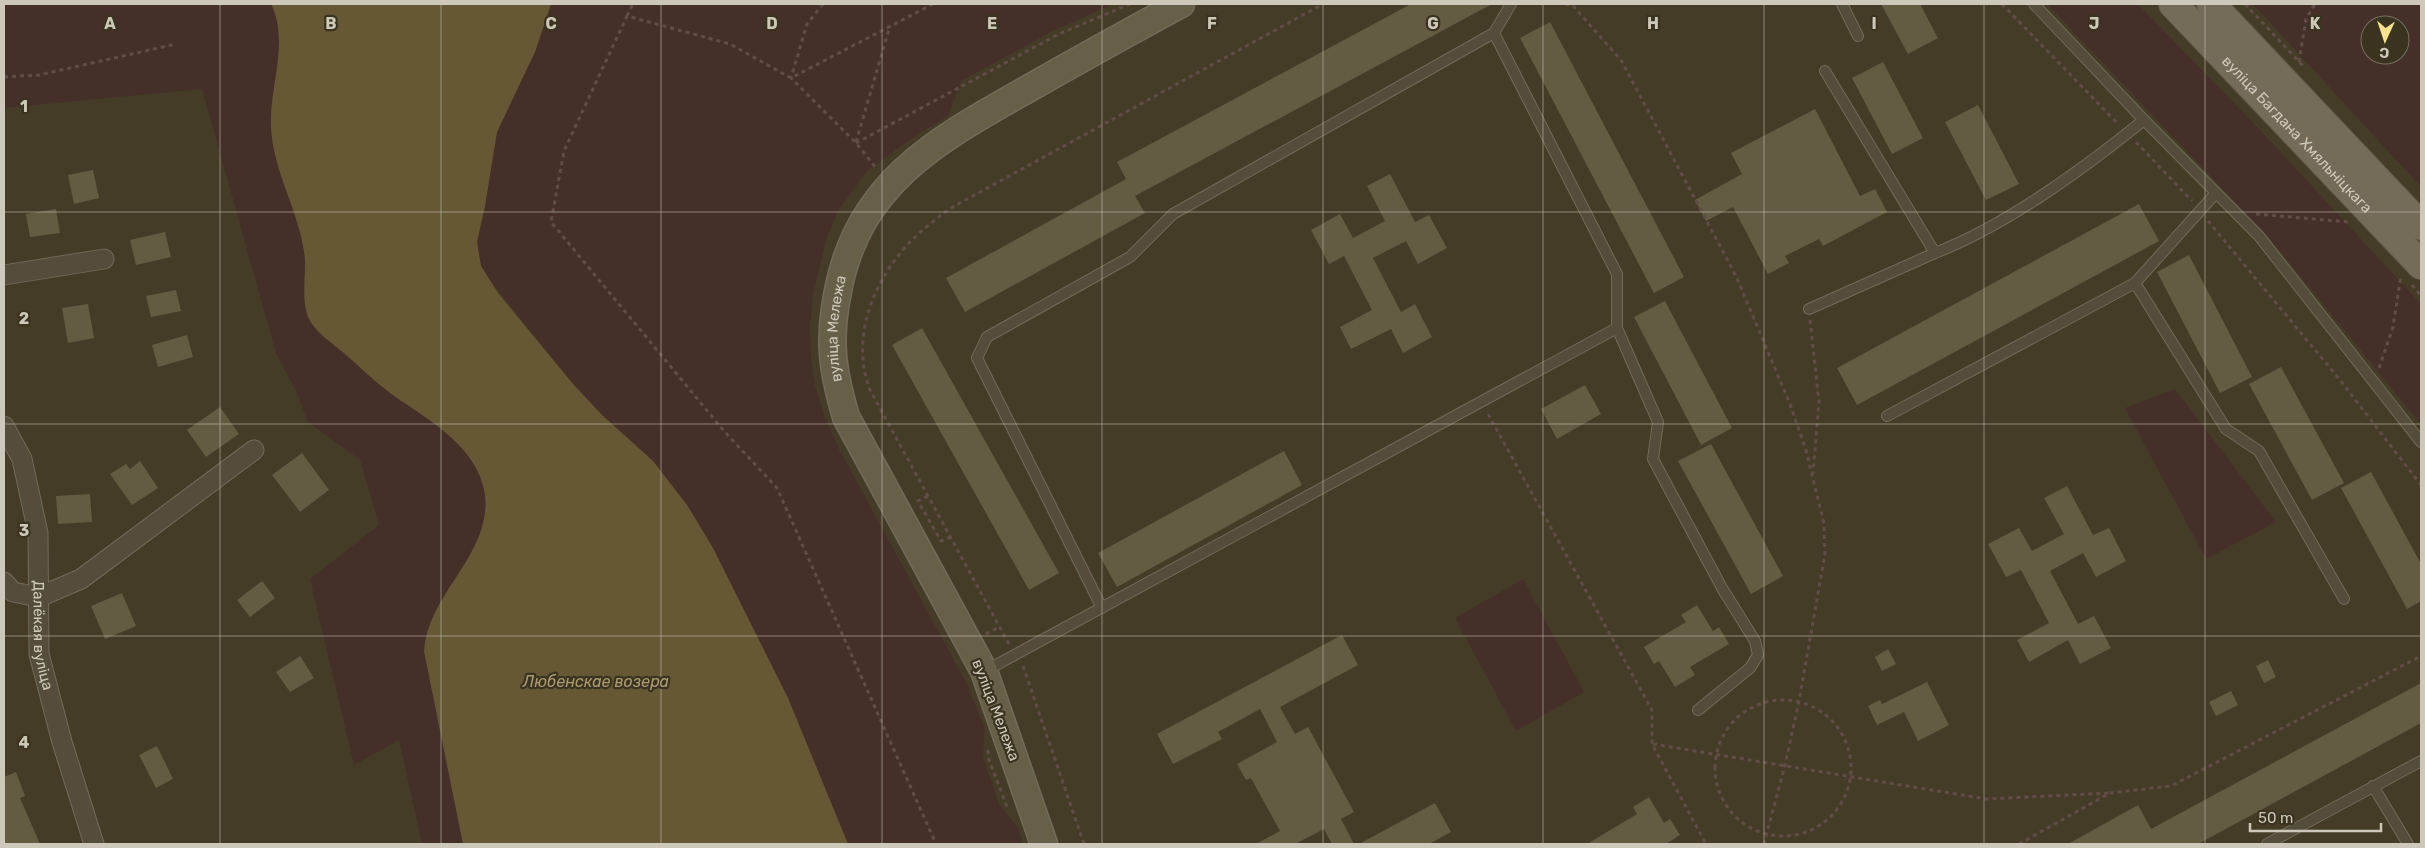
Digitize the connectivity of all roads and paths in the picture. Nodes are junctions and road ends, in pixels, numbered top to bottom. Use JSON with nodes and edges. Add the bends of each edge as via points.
{"nodes":[{"id":1,"x":632,"y":4,"type":"edge"},
{"id":2,"x":823,"y":4,"type":"edge"},
{"id":3,"x":933,"y":4,"type":"edge"},
{"id":4,"x":1130,"y":4,"type":"edge"},
{"id":5,"x":1181,"y":4,"type":"edge"},
{"id":6,"x":1323,"y":4,"type":"edge"},
{"id":7,"x":1511,"y":4,"type":"edge"},
{"id":8,"x":1565,"y":4,"type":"edge"},
{"id":9,"x":1842,"y":4,"type":"edge"},
{"id":10,"x":2002,"y":4,"type":"edge"},
{"id":11,"x":2034,"y":4,"type":"edge"},
{"id":12,"x":2173,"y":4,"type":"edge"},
{"id":13,"x":2211,"y":4,"type":"edge"},
{"id":14,"x":2315,"y":4,"type":"edge"},
{"id":15,"x":627,"y":16,"type":"junction"},
{"id":16,"x":890,"y":25,"type":"junction"},
{"id":17,"x":1494,"y":34,"type":"junction"},
{"id":18,"x":1858,"y":36,"type":"dead end"},
{"id":19,"x":176,"y":44,"type":"dead end"},
{"id":20,"x":2299,"y":62,"type":"dead end"},
{"id":21,"x":1825,"y":71,"type":"dead end"},
{"id":22,"x":4,"y":77,"type":"edge"},
{"id":23,"x":790,"y":78,"type":"junction"},
{"id":24,"x":2144,"y":120,"type":"junction"},
{"id":25,"x":2127,"y":133,"type":"junction"},
{"id":26,"x":856,"y":143,"type":"junction"},
{"id":27,"x":871,"y":175,"type":"dead end"},
{"id":28,"x":2216,"y":193,"type":"junction"},
{"id":29,"x":2200,"y":210,"type":"junction"},
{"id":30,"x":2236,"y":212,"type":"junction"},
{"id":31,"x":2421,"y":226,"type":"edge"},
{"id":32,"x":2356,"y":228,"type":"dead end"},
{"id":33,"x":1935,"y":253,"type":"junction"},
{"id":34,"x":104,"y":260,"type":"dead end"},
{"id":35,"x":2406,"y":269,"type":"edge"},
{"id":36,"x":4,"y":275,"type":"edge"},
{"id":37,"x":2134,"y":283,"type":"junction"},
{"id":38,"x":2421,"y":296,"type":"edge"},
{"id":39,"x":1809,"y":309,"type":"joint"},
{"id":40,"x":1618,"y":328,"type":"junction"},
{"id":41,"x":2375,"y":383,"type":"junction"},
{"id":42,"x":1481,"y":402,"type":"junction"},
{"id":43,"x":1887,"y":416,"type":"dead end"},
{"id":44,"x":4,"y":426,"type":"edge"},
{"id":45,"x":2421,"y":442,"type":"edge"},
{"id":46,"x":254,"y":450,"type":"dead end"},
{"id":47,"x":1812,"y":476,"type":"junction"},
{"id":48,"x":2421,"y":485,"type":"edge"},
{"id":49,"x":928,"y":496,"type":"junction"},
{"id":50,"x":950,"y":537,"type":"junction"},
{"id":51,"x":4,"y":582,"type":"edge"},
{"id":52,"x":39,"y":597,"type":"junction"},
{"id":53,"x":2344,"y":599,"type":"dead end"},
{"id":54,"x":1102,"y":608,"type":"junction"},
{"id":55,"x":999,"y":627,"type":"junction"},
{"id":56,"x":982,"y":636,"type":"dead end"},
{"id":57,"x":1016,"y":654,"type":"junction"},
{"id":58,"x":2421,"y":656,"type":"edge"},
{"id":59,"x":984,"y":671,"type":"junction"},
{"id":60,"x":1799,"y":701,"type":"junction"},
{"id":61,"x":1698,"y":710,"type":"dead end"},
{"id":62,"x":1652,"y":744,"type":"junction"},
{"id":63,"x":988,"y":747,"type":"dead end"},
{"id":64,"x":1715,"y":754,"type":"junction"},
{"id":65,"x":2421,"y":761,"type":"edge"},
{"id":66,"x":1785,"y":765,"type":"junction"},
{"id":67,"x":1852,"y":776,"type":"junction"},
{"id":68,"x":2373,"y":786,"type":"junction"},
{"id":69,"x":2110,"y":793,"type":"junction"},
{"id":70,"x":1003,"y":802,"type":"dead end"},
{"id":71,"x":1766,"y":835,"type":"junction"},
{"id":72,"x":94,"y":844,"type":"edge"},
{"id":73,"x":936,"y":844,"type":"edge"},
{"id":74,"x":1044,"y":844,"type":"edge"},
{"id":75,"x":1084,"y":844,"type":"edge"},
{"id":76,"x":1706,"y":844,"type":"edge"},
{"id":77,"x":1764,"y":844,"type":"edge"},
{"id":78,"x":2019,"y":844,"type":"edge"},
{"id":79,"x":2267,"y":844,"type":"edge"},
{"id":80,"x":2408,"y":844,"type":"edge"}],
"edges":[{"from":1,"to":15,"type":"path"},
{"from":2,"to":23,"type":"path","via":[[807,24]]},
{"from":3,"to":16,"type":"path"},
{"from":4,"to":26,"type":"path","via":[[1059,34]]},
{"from":5,"to":59,"type":"main road","name":"вуліца Мележа","via":[[999,105],[940,142],[882,191],[858,227],[848,250],[833,317],[831,350],[846,417]]},
{"from":6,"to":49,"type":"path","via":[[949,208],[910,242],[869,306],[861,357],[870,390]]},
{"from":7,"to":17,"type":"lane"},
{"from":8,"to":47,"type":"path","via":[[1572,6],[1621,60],[1736,276],[1790,404]]},
{"from":9,"to":18,"type":"lane"},
{"from":10,"to":25,"type":"path"},
{"from":11,"to":24,"type":"lane"},
{"from":12,"to":35,"type":"main road","name":"вуліца Багдана Хмяльніцкага"},
{"from":13,"to":31,"type":"main road","name":"вуліца Багдана Хмяльніцкага"},
{"from":14,"to":20,"type":"path","via":[[2306,19]]},
{"from":15,"to":23,"type":"path","via":[[730,44]]},
{"from":15,"to":73,"type":"path","via":[[564,151],[551,222],[724,431],[777,488]]},
{"from":16,"to":23,"type":"path"},
{"from":16,"to":26,"type":"path"},
{"from":17,"to":40,"type":"lane","via":[[1617,274]]},
{"from":17,"to":54,"type":"lane","via":[[1173,214],[1130,257],[987,337],[977,358]]},
{"from":19,"to":22,"type":"path","via":[[38,75]]},
{"from":21,"to":33,"type":"lane"},
{"from":23,"to":26,"type":"path"},
{"from":24,"to":25,"type":"lane"},
{"from":24,"to":28,"type":"lane"},
{"from":25,"to":29,"type":"path"},
{"from":25,"to":33,"type":"lane","via":[[2063,182],[1961,243]]},
{"from":26,"to":27,"type":"path","via":[[876,168]]},
{"from":28,"to":29,"type":"lane"},
{"from":28,"to":30,"type":"lane"},
{"from":29,"to":37,"type":"lane"},
{"from":29,"to":48,"type":"path","via":[[2340,380]]},
{"from":30,"to":32,"type":"path","via":[[2350,222]]},
{"from":30,"to":41,"type":"lane","via":[[2259,236]]},
{"from":33,"to":39,"type":"lane"},
{"from":34,"to":36,"type":"street"},
{"from":35,"to":38,"type":"path"},
{"from":35,"to":41,"type":"path","via":[[2393,327]]},
{"from":37,"to":43,"type":"lane"},
{"from":37,"to":53,"type":"lane","via":[[2226,429],[2259,451]]},
{"from":39,"to":47,"type":"path","via":[[1819,402]]},
{"from":40,"to":42,"type":"lane"},
{"from":40,"to":61,"type":"lane","via":[[1658,422],[1653,459],[1722,588],[1755,641],[1758,656],[1750,668]]},
{"from":41,"to":45,"type":"lane"},
{"from":42,"to":54,"type":"lane"},
{"from":42,"to":62,"type":"path","via":[[1652,710]]},
{"from":44,"to":52,"type":"street","name":"Далёкая вуліца","via":[[22,459],[31,496],[38,534]]},
{"from":46,"to":52,"type":"street","via":[[81,579]]},
{"from":47,"to":60,"type":"path","via":[[1824,524],[1825,554]]},
{"from":49,"to":50,"type":"path"},
{"from":49,"to":50,"type":"path","via":[[918,501],[941,541]]},
{"from":50,"to":55,"type":"path"},
{"from":51,"to":52,"type":"street","via":[[13,592]]},
{"from":52,"to":72,"type":"street","name":"Далёкая вуліца","via":[[38,654]]},
{"from":54,"to":57,"type":"lane"},
{"from":55,"to":56,"type":"path"},
{"from":55,"to":57,"type":"path"},
{"from":57,"to":59,"type":"lane"},
{"from":57,"to":75,"type":"path"},
{"from":58,"to":69,"type":"path","via":[[2171,786]]},
{"from":59,"to":74,"type":"main road","name":"вуліца Мележа"},
{"from":60,"to":64,"type":"path","via":[[1772,700],[1746,710],[1726,728]]},
{"from":60,"to":66,"type":"path"},
{"from":60,"to":67,"type":"path","via":[[1822,711],[1840,728],[1850,751]]},
{"from":62,"to":64,"type":"path"},
{"from":62,"to":76,"type":"path"},
{"from":63,"to":70,"type":"path","via":[[988,757]]},
{"from":64,"to":66,"type":"path"},
{"from":64,"to":71,"type":"path","via":[[1714,774],[1719,795],[1730,813],[1747,827]]},
{"from":65,"to":68,"type":"lane"},
{"from":66,"to":67,"type":"path"},
{"from":66,"to":71,"type":"path"},
{"from":67,"to":69,"type":"path","via":[[2002,800]]},
{"from":67,"to":71,"type":"path","via":[[1845,798],[1831,817],[1812,830],[1790,837]]},
{"from":68,"to":79,"type":"lane"},
{"from":68,"to":80,"type":"lane"},
{"from":69,"to":78,"type":"path"},
{"from":71,"to":77,"type":"path"}]}
